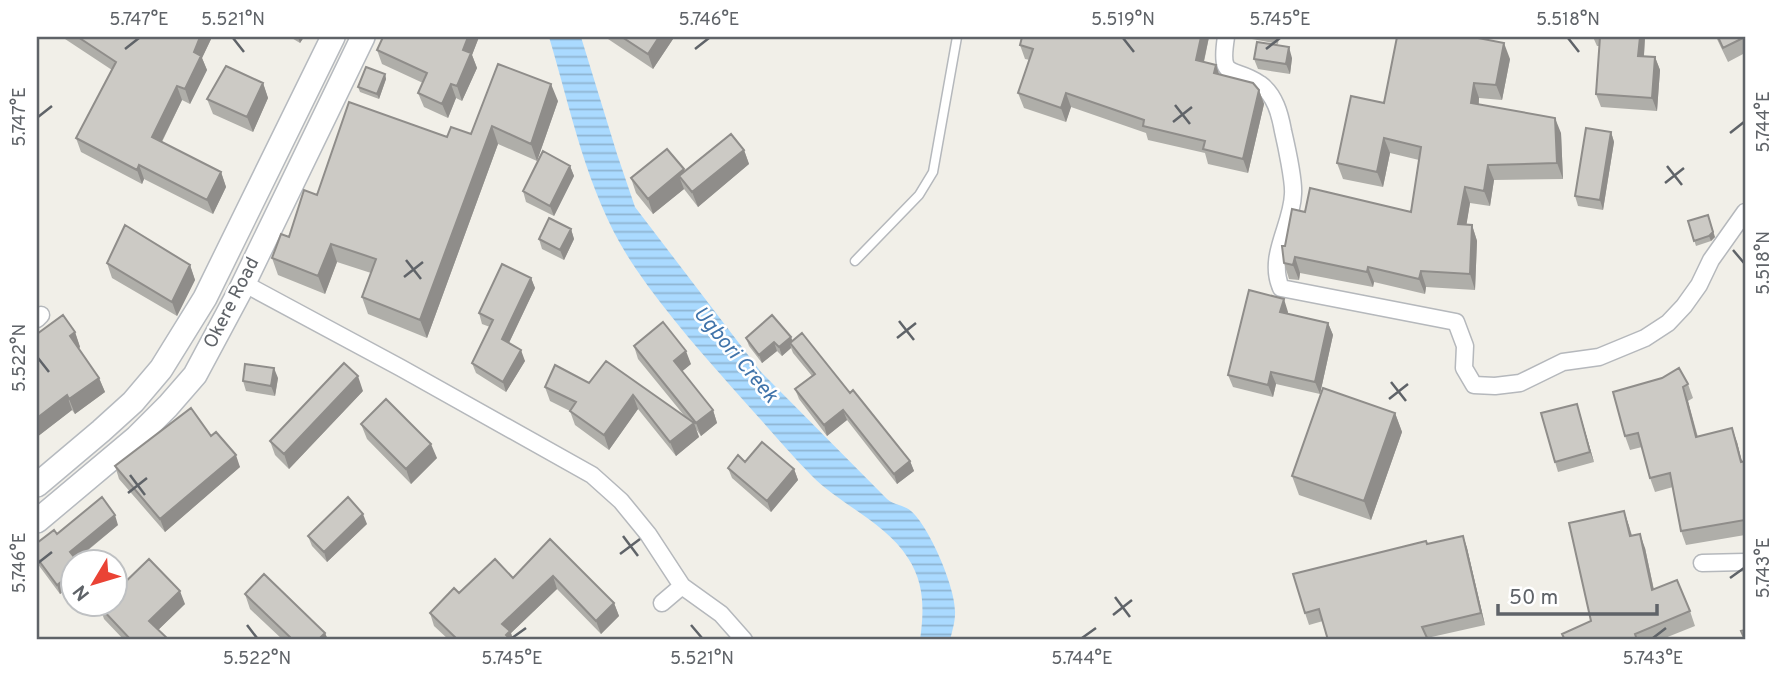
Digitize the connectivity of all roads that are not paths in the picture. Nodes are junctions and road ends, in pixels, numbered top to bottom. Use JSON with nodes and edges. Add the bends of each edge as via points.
{"nodes":[{"id":1,"x":333,"y":37,"type":"edge"},
{"id":2,"x":363,"y":37,"type":"edge"},
{"id":3,"x":957,"y":37,"type":"edge"},
{"id":4,"x":1226,"y":37,"type":"edge"},
{"id":5,"x":1745,"y":212,"type":"edge"},
{"id":6,"x":855,"y":261,"type":"dead end"},
{"id":7,"x":243,"y":284,"type":"junction"},
{"id":8,"x":37,"y":485,"type":"edge"},
{"id":9,"x":37,"y":522,"type":"edge"},
{"id":10,"x":1745,"y":562,"type":"edge"},
{"id":11,"x":1702,"y":563,"type":"dead end"},
{"id":12,"x":682,"y":586,"type":"junction"},
{"id":13,"x":662,"y":603,"type":"dead end"},
{"id":14,"x":744,"y":640,"type":"edge"}],
"edges":[{"from":1,"to":8,"type":"main road","name":"Okere Road","via":[[205,298],[168,357],[133,401]]},
{"from":2,"to":7,"type":"main road","name":"Okere Road"},
{"from":3,"to":6,"type":"lane","via":[[933,172],[919,195]]},
{"from":4,"to":5,"type":"street","via":[[1226,66],[1260,84],[1271,96],[1284,131],[1293,194],[1275,267],[1281,288],[1456,322],[1465,346],[1464,368],[1474,385],[1520,383],[1563,362],[1599,357],[1668,323],[1699,285]]},
{"from":7,"to":9,"type":"main road","name":"Okere Road","via":[[195,375],[137,437]]},
{"from":7,"to":12,"type":"street","via":[[592,475],[648,534]]},
{"from":10,"to":11,"type":"street"},
{"from":12,"to":13,"type":"street"},
{"from":12,"to":14,"type":"street","via":[[721,614]]}]}
